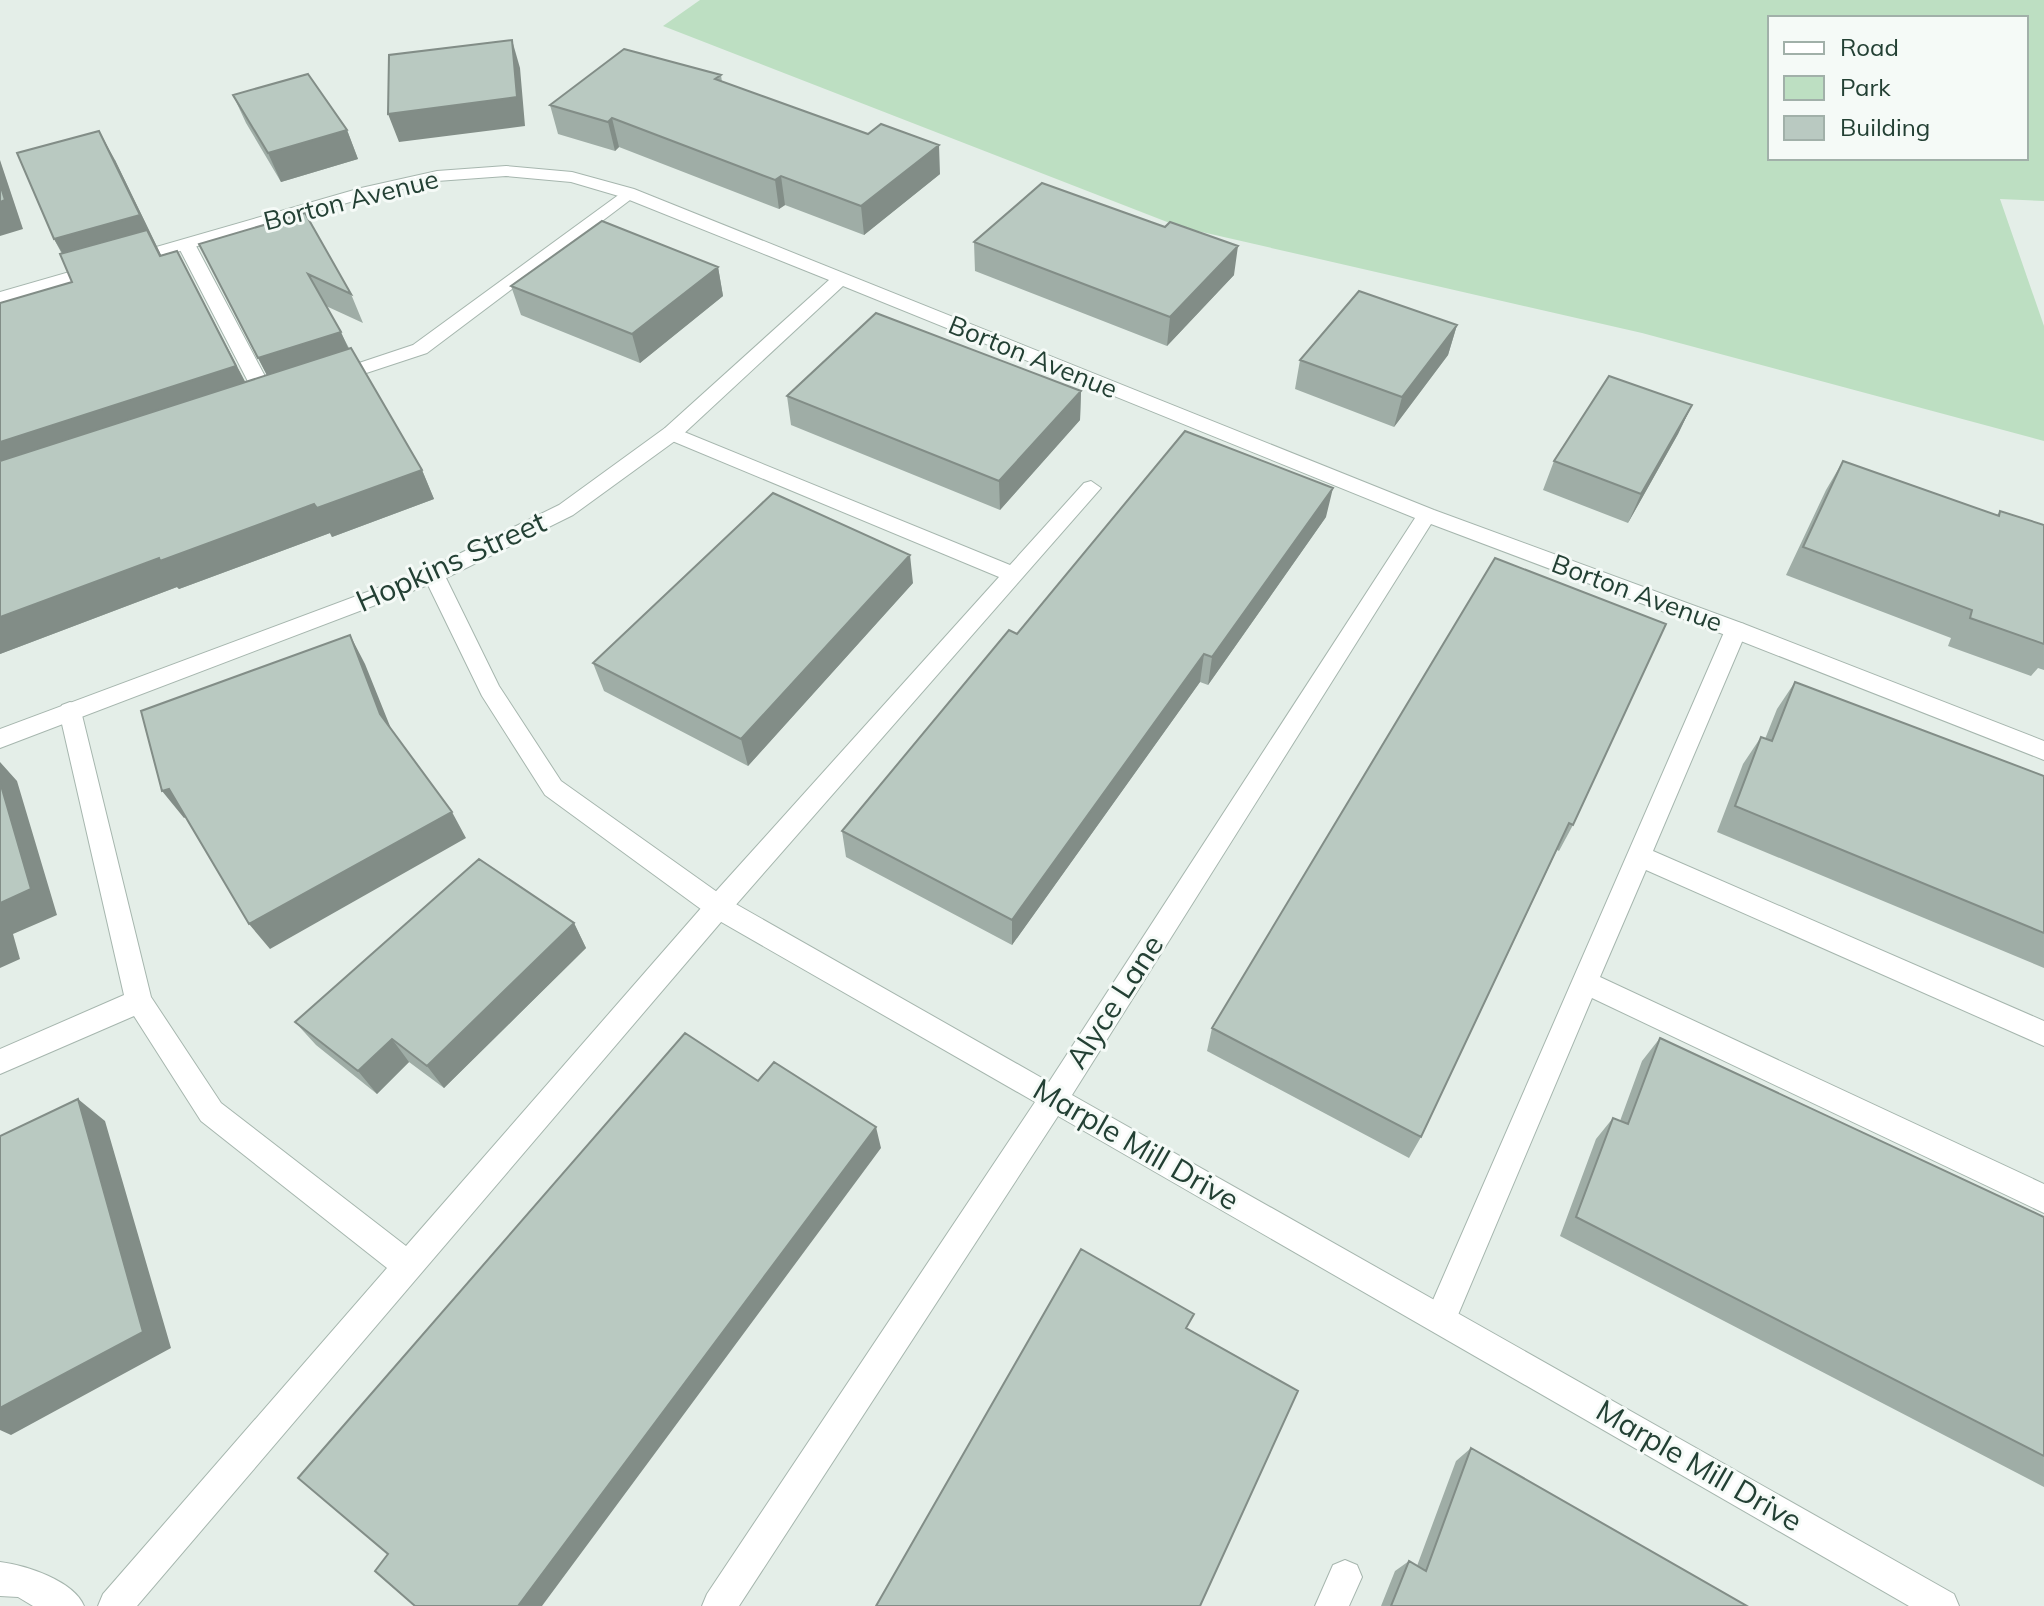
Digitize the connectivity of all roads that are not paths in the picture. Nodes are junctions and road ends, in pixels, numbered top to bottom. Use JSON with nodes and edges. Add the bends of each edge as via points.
{"nodes":[{"id":1,"x":628,"y":193,"type":"junction"},
{"id":2,"x":186,"y":244,"type":"junction"},
{"id":3,"x":840,"y":280,"type":"junction"},
{"id":4,"x":0,"y":298,"type":"edge"},
{"id":5,"x":309,"y":386,"type":"edge"},
{"id":6,"x":267,"y":400,"type":"edge"},
{"id":7,"x":672,"y":433,"type":"junction"},
{"id":8,"x":1091,"y":488,"type":"dead end"},
{"id":9,"x":1427,"y":515,"type":"junction"},
{"id":10,"x":434,"y":575,"type":"junction"},
{"id":11,"x":1014,"y":575,"type":"junction"},
{"id":12,"x":1736,"y":630,"type":"junction"},
{"id":13,"x":70,"y":711,"type":"junction"},
{"id":14,"x":0,"y":739,"type":"edge"},
{"id":15,"x":2044,"y":751,"type":"edge"},
{"id":16,"x":1639,"y":856,"type":"junction"},
{"id":17,"x":718,"y":907,"type":"junction"},
{"id":18,"x":1585,"y":982,"type":"junction"},
{"id":19,"x":139,"y":1001,"type":"junction"},
{"id":20,"x":2044,"y":1034,"type":"edge"},
{"id":21,"x":0,"y":1062,"type":"edge"},
{"id":22,"x":1054,"y":1098,"type":"junction"},
{"id":23,"x":2044,"y":1199,"type":"edge"},
{"id":24,"x":408,"y":1266,"type":"junction"},
{"id":25,"x":1441,"y":1318,"type":"junction"},
{"id":26,"x":0,"y":1579,"type":"edge"},
{"id":27,"x":67,"y":1606,"type":"edge"},
{"id":28,"x":115,"y":1606,"type":"edge"},
{"id":29,"x":719,"y":1606,"type":"edge"},
{"id":30,"x":1942,"y":1606,"type":"edge"}],
"edges":[{"from":1,"to":2,"type":"street","name":"Borton Avenue","via":[[572,177],[519,172],[437,176]]},
{"from":1,"to":3,"type":"street","name":"Borton Avenue"},
{"from":1,"to":5,"type":"street","via":[[420,349]]},
{"from":2,"to":4,"type":"street","name":"Borton Avenue"},
{"from":2,"to":6,"type":"street"},
{"from":3,"to":7,"type":"street","name":"Hopkins Street"},
{"from":3,"to":9,"type":"street","name":"Borton Avenue"},
{"from":7,"to":10,"type":"street","name":"Hopkins Street","via":[[566,510]]},
{"from":7,"to":11,"type":"street"},
{"from":8,"to":11,"type":"street"},
{"from":9,"to":12,"type":"street","name":"Borton Avenue"},
{"from":9,"to":22,"type":"street","name":"Alyce Lane"},
{"from":10,"to":13,"type":"street","name":"Hopkins Street"},
{"from":10,"to":17,"type":"street","name":"Marple Mill Drive","via":[[490,690],[553,788]]},
{"from":11,"to":17,"type":"street"},
{"from":12,"to":15,"type":"street","name":"Borton Avenue"},
{"from":12,"to":16,"type":"street"},
{"from":13,"to":14,"type":"street","name":"Hopkins Street"},
{"from":13,"to":19,"type":"street"},
{"from":16,"to":18,"type":"street"},
{"from":16,"to":20,"type":"street"},
{"from":17,"to":22,"type":"street","name":"Marple Mill Drive"},
{"from":17,"to":24,"type":"street"},
{"from":18,"to":23,"type":"street"},
{"from":18,"to":25,"type":"street"},
{"from":19,"to":21,"type":"street"},
{"from":19,"to":24,"type":"street","via":[[211,1112]]},
{"from":22,"to":25,"type":"street","name":"Marple Mill Drive"},
{"from":22,"to":29,"type":"street","name":"Alyce Lane"},
{"from":24,"to":28,"type":"street"},
{"from":25,"to":30,"type":"street","name":"Marple Mill Drive"},
{"from":26,"to":27,"type":"street","via":[[21,1581]]}]}
